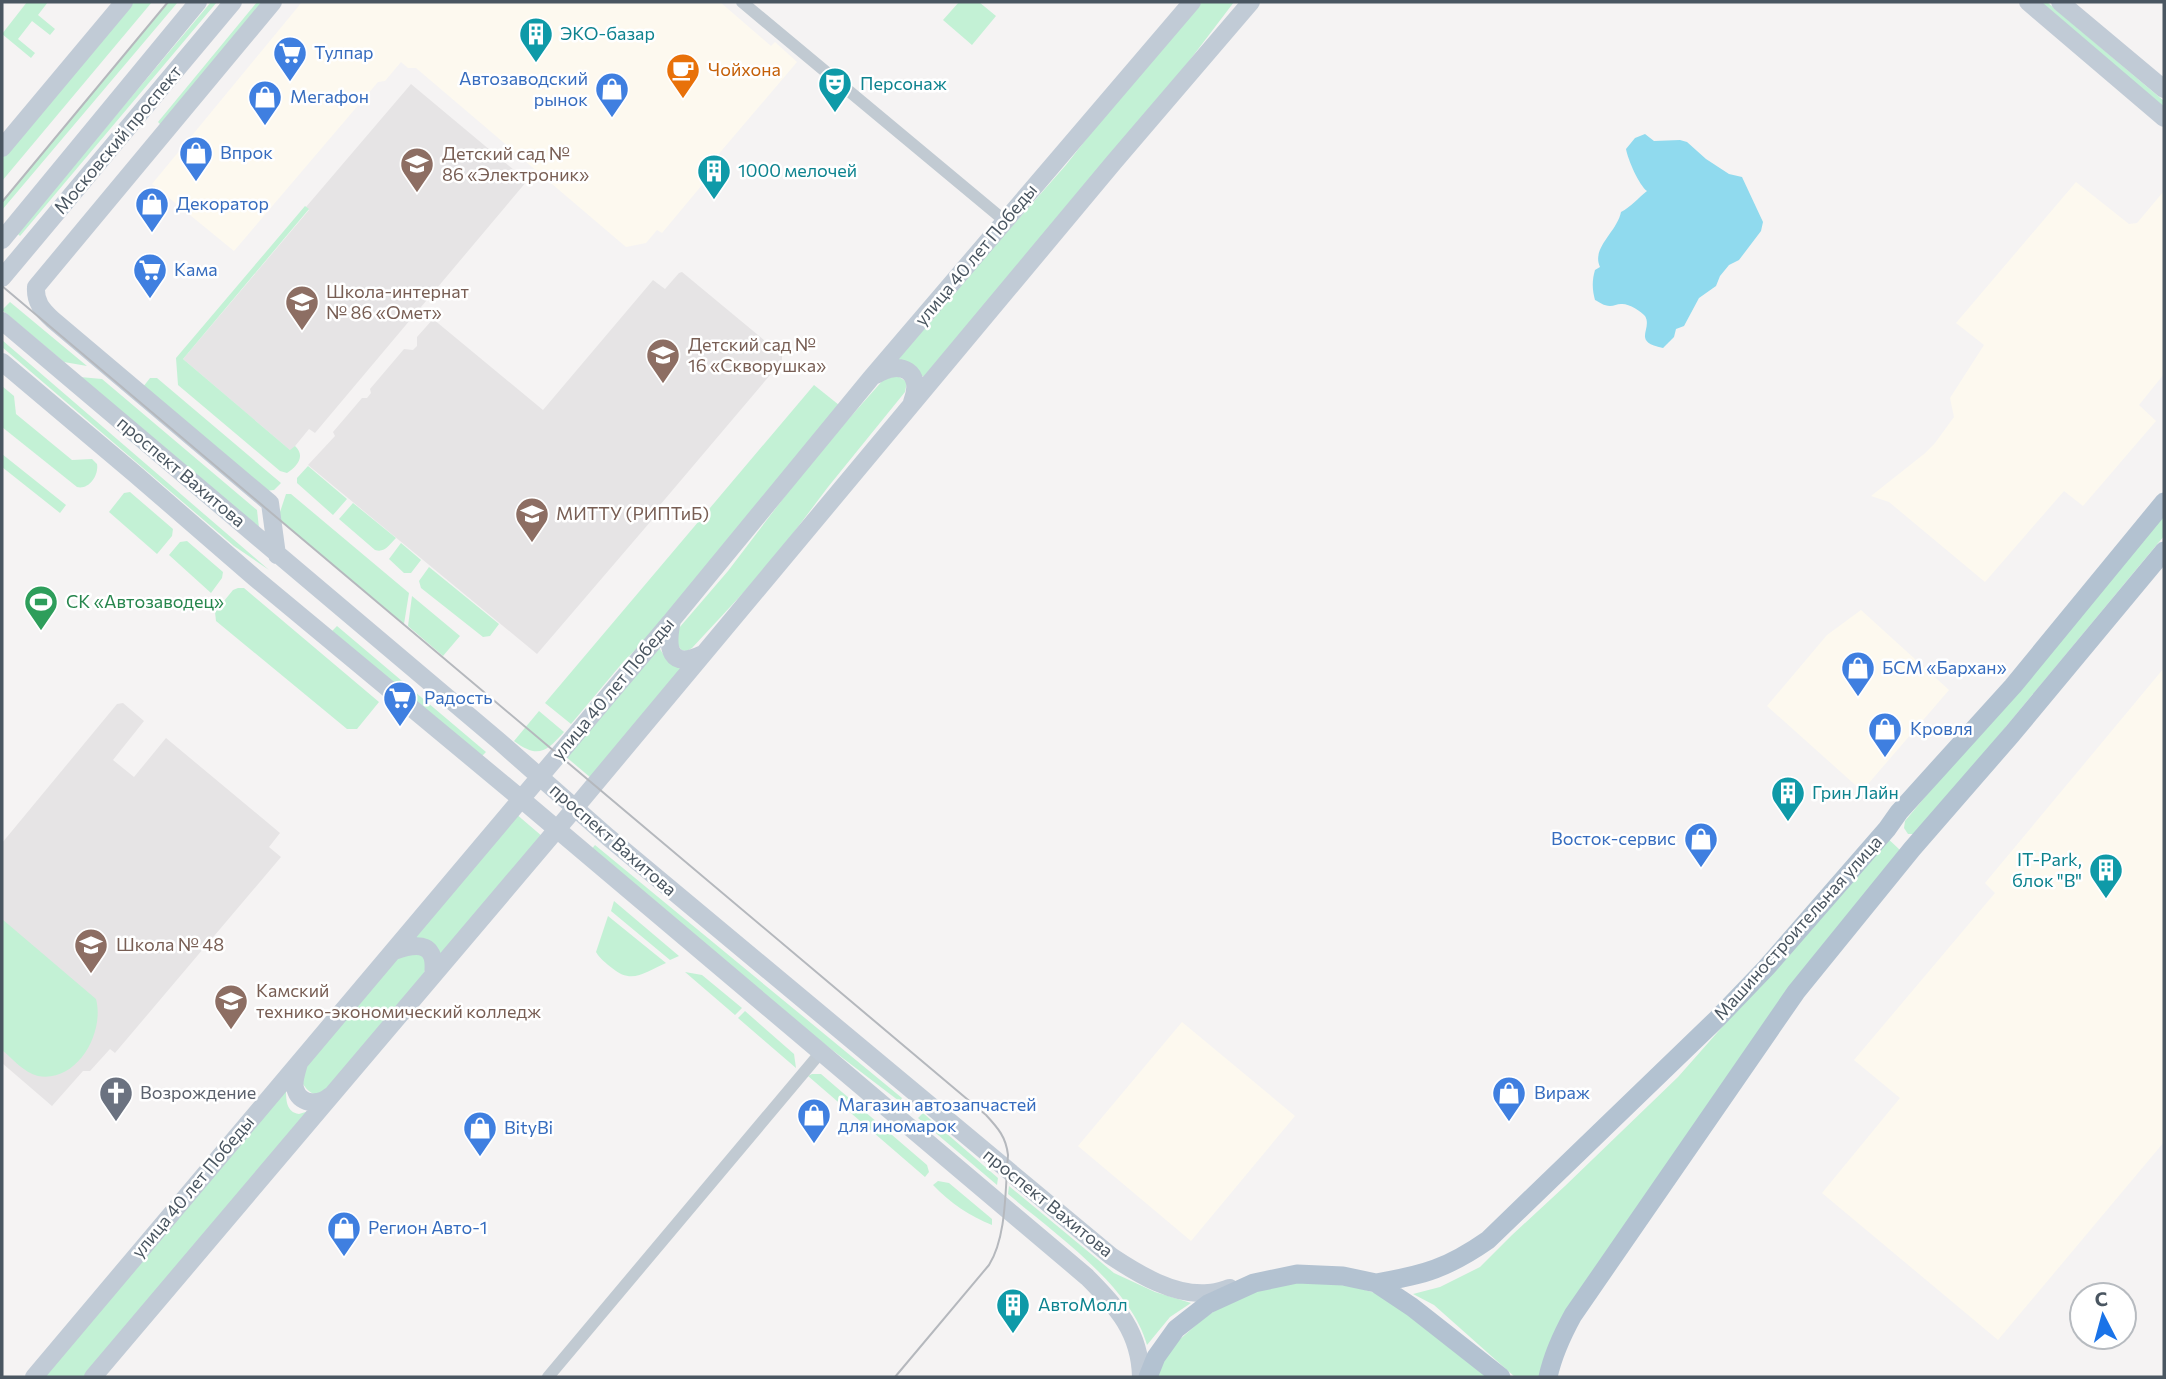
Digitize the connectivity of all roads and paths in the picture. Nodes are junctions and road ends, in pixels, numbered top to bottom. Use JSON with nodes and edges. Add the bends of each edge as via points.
{"nodes":[{"id":1,"x":124,"y":2,"type":"edge"},
{"id":2,"x":198,"y":2,"type":"edge"},
{"id":3,"x":233,"y":2,"type":"edge"},
{"id":4,"x":274,"y":2,"type":"edge"},
{"id":5,"x":742,"y":2,"type":"edge"},
{"id":6,"x":1192,"y":2,"type":"edge"},
{"id":7,"x":1251,"y":2,"type":"edge"},
{"id":8,"x":2028,"y":2,"type":"edge"},
{"id":9,"x":2060,"y":2,"type":"edge"},
{"id":10,"x":2101,"y":36,"type":"junction"},
{"id":11,"x":2087,"y":51,"type":"junction"},
{"id":12,"x":2164,"y":89,"type":"edge"},
{"id":13,"x":2164,"y":118,"type":"edge"},
{"id":14,"x":2,"y":148,"type":"edge"},
{"id":15,"x":1005,"y":221,"type":"junction"},
{"id":16,"x":2,"y":240,"type":"edge"},
{"id":17,"x":2,"y":269,"type":"edge"},
{"id":18,"x":9,"y":280,"type":"edge"},
{"id":19,"x":36,"y":287,"type":"junction"},
{"id":20,"x":2,"y":321,"type":"edge"},
{"id":21,"x":2,"y":362,"type":"edge"},
{"id":22,"x":871,"y":378,"type":"junction"},
{"id":23,"x":911,"y":406,"type":"junction"},
{"id":24,"x":2164,"y":502,"type":"edge"},
{"id":25,"x":2164,"y":551,"type":"edge"},
{"id":26,"x":277,"y":555,"type":"junction"},
{"id":27,"x":318,"y":590,"type":"junction"},
{"id":28,"x":295,"y":611,"type":"junction"},
{"id":29,"x":672,"y":620,"type":"junction"},
{"id":30,"x":704,"y":654,"type":"junction"},
{"id":31,"x":539,"y":776,"type":"junction"},
{"id":32,"x":520,"y":798,"type":"junction"},
{"id":33,"x":575,"y":808,"type":"junction"},
{"id":34,"x":1899,"y":812,"type":"junction"},
{"id":35,"x":557,"y":830,"type":"junction"},
{"id":36,"x":1924,"y":835,"type":"junction"},
{"id":37,"x":394,"y":951,"type":"junction"},
{"id":38,"x":433,"y":976,"type":"junction"},
{"id":39,"x":821,"y":1052,"type":"junction"},
{"id":40,"x":299,"y":1063,"type":"junction"},
{"id":41,"x":902,"y":1082,"type":"junction"},
{"id":42,"x":338,"y":1090,"type":"junction"},
{"id":43,"x":882,"y":1104,"type":"junction"},
{"id":44,"x":1254,"y":1283,"type":"junction"},
{"id":45,"x":1376,"y":1283,"type":"junction"},
{"id":46,"x":34,"y":1377,"type":"edge"},
{"id":47,"x":93,"y":1377,"type":"edge"},
{"id":48,"x":548,"y":1377,"type":"edge"},
{"id":49,"x":1141,"y":1377,"type":"edge"},
{"id":50,"x":1148,"y":1377,"type":"edge"},
{"id":51,"x":1500,"y":1377,"type":"edge"},
{"id":52,"x":1548,"y":1377,"type":"edge"}],
"edges":[{"from":1,"to":14,"type":"main road"},
{"from":2,"to":16,"type":"main road","name":"Московский проспект"},
{"from":3,"to":18,"type":"main road","name":"Московский проспект"},
{"from":4,"to":19,"type":"main road"},
{"from":5,"to":15,"type":"street"},
{"from":6,"to":15,"type":"main road","name":"улица 40 лет Победы"},
{"from":7,"to":23,"type":"main road"},
{"from":8,"to":11,"type":"main road"},
{"from":9,"to":10,"type":"main road"},
{"from":10,"to":11,"type":"main road","via":[[2102,48]]},
{"from":10,"to":12,"type":"main road"},
{"from":11,"to":13,"type":"main road"},
{"from":15,"to":22,"type":"main road","name":"улица 40 лет Победы"},
{"from":17,"to":18,"type":"main road"},
{"from":18,"to":19,"type":"main road"},
{"from":19,"to":26,"type":"main road","via":[[39,306],[48,315],[270,503]]},
{"from":20,"to":26,"type":"main road","name":"проспект Вахитова"},
{"from":21,"to":28,"type":"main road","name":"проспект Вахитова"},
{"from":22,"to":23,"type":"main road","via":[[885,369],[909,373],[918,389]]},
{"from":22,"to":29,"type":"main road","name":"улица 40 лет Победы"},
{"from":23,"to":30,"type":"main road"},
{"from":24,"to":34,"type":"main road","name":"Машиностроительная улица","via":[[2013,687]]},
{"from":25,"to":36,"type":"main road","name":"Машиностроительная улица"},
{"from":26,"to":27,"type":"main road","name":"проспект Вахитова"},
{"from":27,"to":28,"type":"main road","via":[[334,614],[332,620],[325,624]]},
{"from":27,"to":31,"type":"main road","name":"проспект Вахитова"},
{"from":28,"to":32,"type":"main road","name":"проспект Вахитова"},
{"from":29,"to":30,"type":"main road","via":[[670,651],[678,659]]},
{"from":29,"to":31,"type":"main road","name":"улица 40 лет Победы"},
{"from":30,"to":33,"type":"main road"},
{"from":31,"to":32,"type":"main road","name":"улица 40 лет Победы"},
{"from":31,"to":33,"type":"main road","name":"проспект Вахитова"},
{"from":32,"to":35,"type":"main road","name":"проспект Вахитова"},
{"from":32,"to":37,"type":"main road","name":"улица 40 лет Победы"},
{"from":33,"to":35,"type":"main road"},
{"from":33,"to":41,"type":"main road","name":"проспект Вахитова"},
{"from":34,"to":36,"type":"main road","via":[[1900,839],[1908,844]]},
{"from":34,"to":45,"type":"main road","name":"Машиностроительная улица","via":[[1718,1018],[1488,1240],[1436,1270]]},
{"from":35,"to":38,"type":"main road"},
{"from":35,"to":39,"type":"main road","name":"проспект Вахитова"},
{"from":36,"to":52,"type":"main road","name":"Машиностроительная улица","via":[[1796,992],[1667,1175],[1573,1314]]},
{"from":37,"to":38,"type":"main road","via":[[410,945],[428,950]]},
{"from":37,"to":40,"type":"main road","name":"улица 40 лет Победы"},
{"from":38,"to":42,"type":"main road"},
{"from":39,"to":43,"type":"main road","name":"проспект Вахитова"},
{"from":39,"to":48,"type":"street"},
{"from":40,"to":42,"type":"main road","via":[[295,1084],[302,1099],[324,1101]]},
{"from":40,"to":46,"type":"main road","name":"улица 40 лет Победы"},
{"from":41,"to":43,"type":"main road","via":[[918,1106],[917,1112],[911,1115]]},
{"from":41,"to":44,"type":"main road","name":"проспект Вахитова","via":[[1129,1268],[1189,1292],[1208,1293]]},
{"from":42,"to":47,"type":"main road"},
{"from":43,"to":49,"type":"main road","name":"проспект Вахитова","via":[[1109,1298],[1135,1341]]},
{"from":44,"to":45,"type":"main road","via":[[1297,1274]]},
{"from":44,"to":50,"type":"main road","via":[[1208,1304],[1176,1329]]},
{"from":45,"to":51,"type":"main road"}]}
